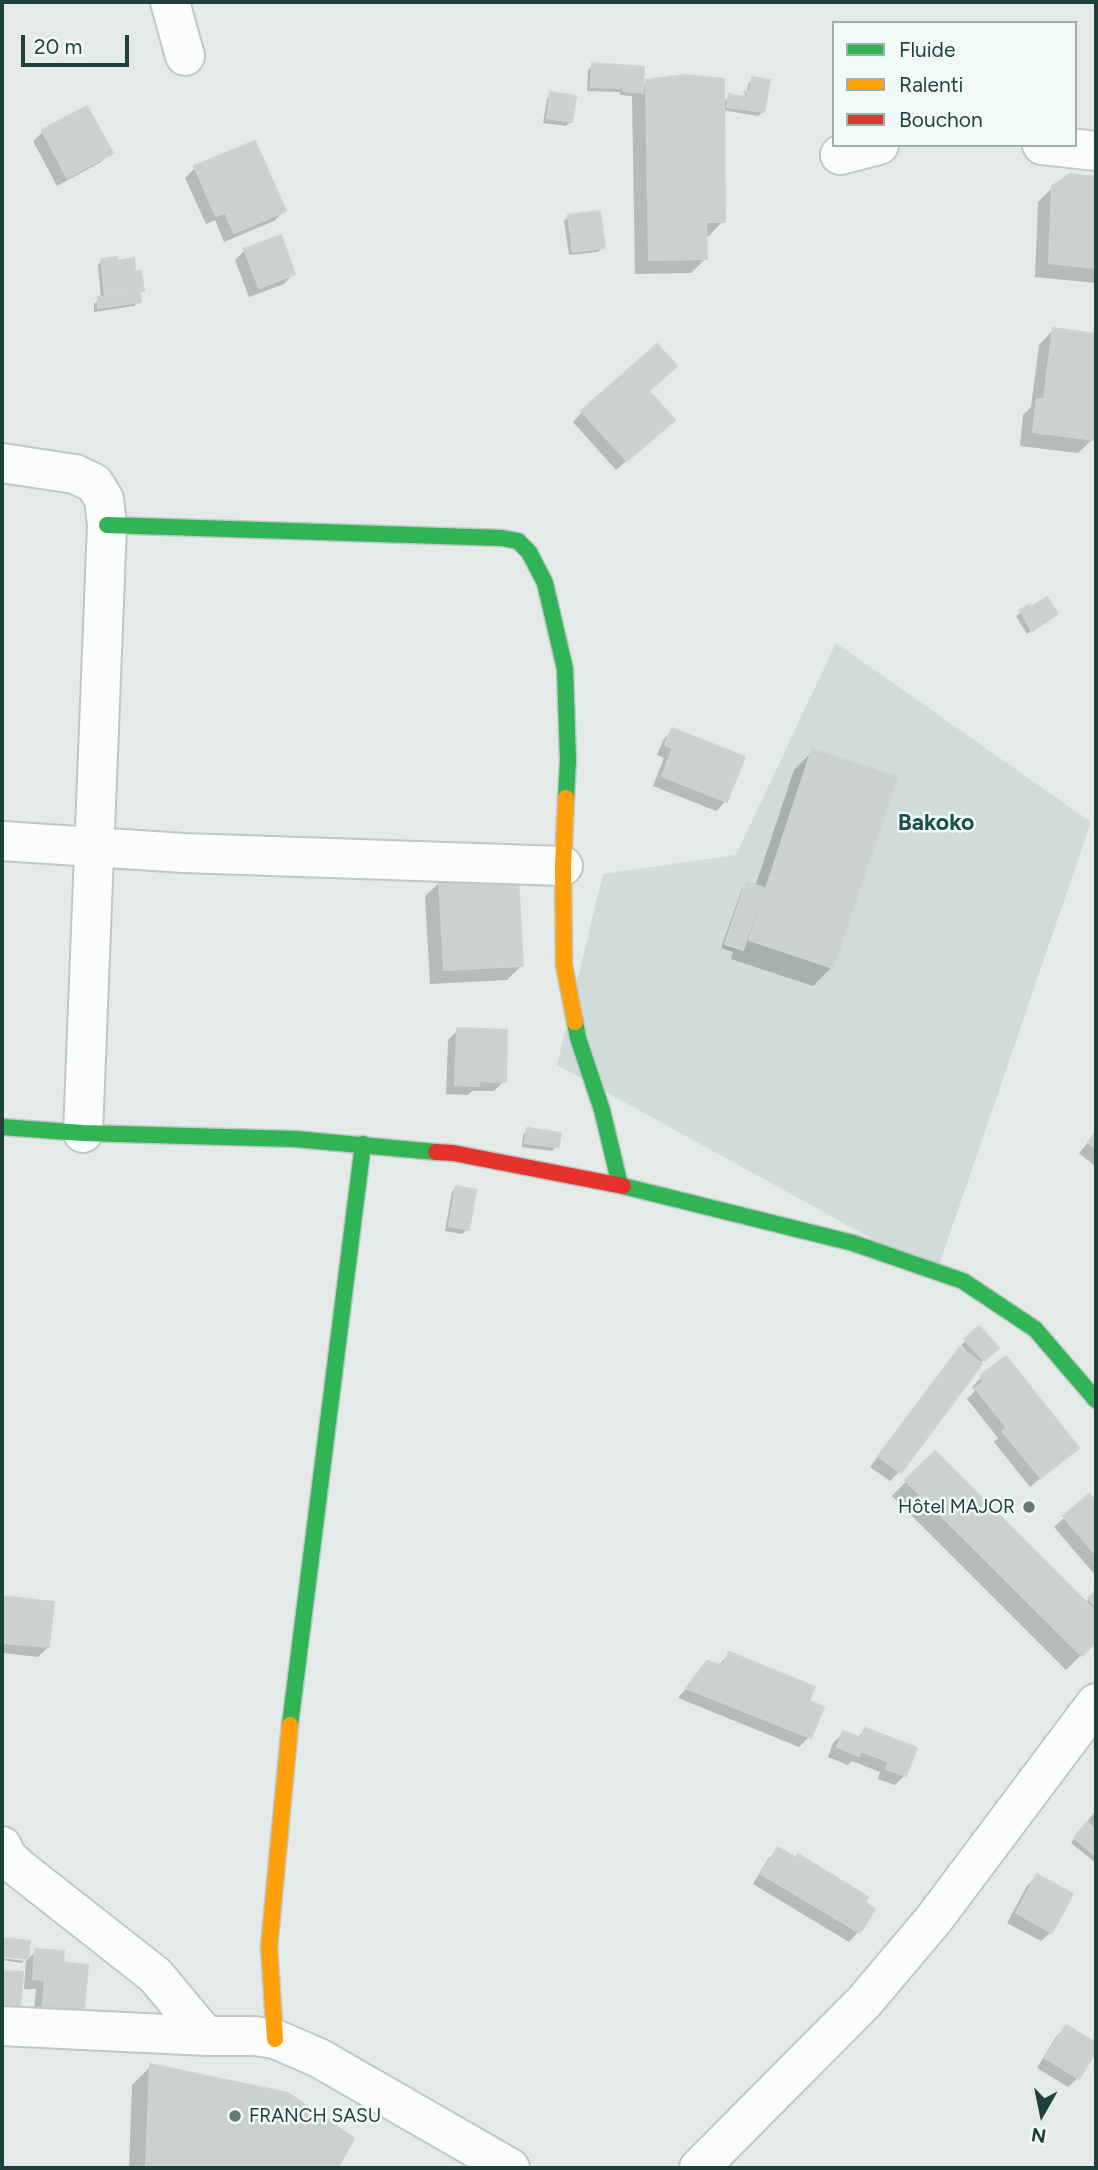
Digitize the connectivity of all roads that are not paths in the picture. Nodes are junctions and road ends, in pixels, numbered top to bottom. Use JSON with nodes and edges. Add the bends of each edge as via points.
{"nodes":[{"id":1,"x":170,"y":2,"type":"edge"},
{"id":2,"x":185,"y":56,"type":"dead end"},
{"id":3,"x":870,"y":147,"type":"edge"},
{"id":4,"x":1060,"y":147,"type":"edge"},
{"id":5,"x":1096,"y":151,"type":"edge"},
{"id":6,"x":840,"y":155,"type":"dead end"},
{"id":7,"x":2,"y":463,"type":"edge"},
{"id":8,"x":107,"y":525,"type":"junction"},
{"id":9,"x":2,"y":841,"type":"edge"},
{"id":10,"x":95,"y":848,"type":"junction"},
{"id":11,"x":563,"y":866,"type":"junction"},
{"id":12,"x":2,"y":1127,"type":"edge"},
{"id":13,"x":83,"y":1133,"type":"junction"},
{"id":14,"x":363,"y":1144,"type":"junction"},
{"id":15,"x":620,"y":1185,"type":"junction"},
{"id":16,"x":1096,"y":1399,"type":"edge"},
{"id":17,"x":1096,"y":1703,"type":"edge"},
{"id":18,"x":2,"y":1846,"type":"edge"},
{"id":19,"x":2,"y":2026,"type":"edge"},
{"id":20,"x":206,"y":2036,"type":"junction"},
{"id":21,"x":275,"y":2039,"type":"junction"},
{"id":22,"x":510,"y":2168,"type":"edge"},
{"id":23,"x":699,"y":2168,"type":"edge"}],
"edges":[{"from":1,"to":2,"type":"street"},
{"from":3,"to":6,"type":"street"},
{"from":4,"to":5,"type":"street"},
{"from":7,"to":8,"type":"street","via":[[75,474],[94,483],[104,499]]},
{"from":8,"to":10,"type":"street"},
{"from":8,"to":11,"type":"street","via":[[518,541],[545,583],[565,668],[568,760]]},
{"from":9,"to":10,"type":"street"},
{"from":10,"to":11,"type":"street"},
{"from":10,"to":13,"type":"street"},
{"from":11,"to":15,"type":"street","via":[[564,965],[578,1038]]},
{"from":12,"to":13,"type":"street"},
{"from":13,"to":14,"type":"street"},
{"from":14,"to":15,"type":"street","via":[[453,1153]]},
{"from":14,"to":21,"type":"street","via":[[285,1770],[269,1947]]},
{"from":15,"to":16,"type":"street","via":[[853,1243],[963,1281],[1035,1329]]},
{"from":17,"to":23,"type":"street","via":[[934,1919],[864,2002]]},
{"from":18,"to":20,"type":"street","via":[[6,1857],[20,1869],[155,1975]]},
{"from":19,"to":20,"type":"street"},
{"from":20,"to":21,"type":"street"},
{"from":21,"to":22,"type":"street","via":[[319,2058]]}]}
